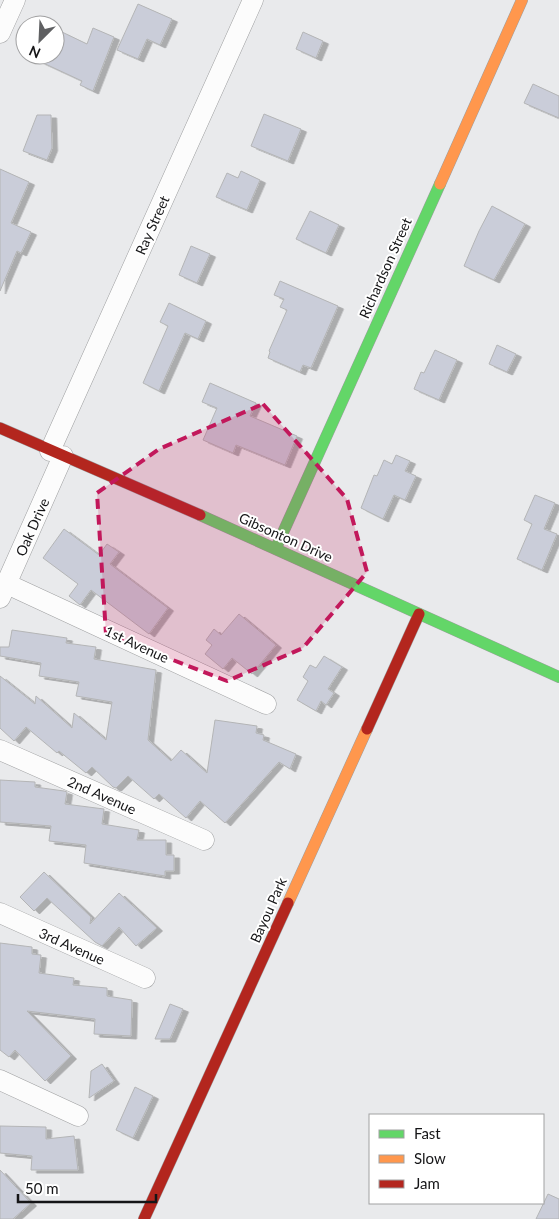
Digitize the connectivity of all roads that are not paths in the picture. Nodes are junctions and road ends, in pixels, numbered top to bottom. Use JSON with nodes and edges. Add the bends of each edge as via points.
{"nodes":[{"id":1,"x":15,"y":0,"type":"edge"},
{"id":2,"x":253,"y":0,"type":"edge"},
{"id":3,"x":522,"y":0,"type":"edge"},
{"id":4,"x":0,"y":32,"type":"edge"},
{"id":5,"x":0,"y":428,"type":"edge"},
{"id":6,"x":57,"y":454,"type":"junction"},
{"id":7,"x":276,"y":548,"type":"junction"},
{"id":8,"x":3,"y":591,"type":"edge"},
{"id":9,"x":419,"y":614,"type":"junction"},
{"id":10,"x":559,"y":677,"type":"edge"},
{"id":11,"x":266,"y":704,"type":"dead end"},
{"id":12,"x":0,"y":750,"type":"edge"},
{"id":13,"x":204,"y":840,"type":"dead end"},
{"id":14,"x":0,"y":914,"type":"edge"},
{"id":15,"x":144,"y":978,"type":"dead end"},
{"id":16,"x":0,"y":1080,"type":"edge"},
{"id":17,"x":78,"y":1116,"type":"dead end"},
{"id":18,"x":144,"y":1219,"type":"edge"}],
"edges":[{"from":1,"to":4,"type":"street"},
{"from":2,"to":6,"type":"street","name":"Ray Street"},
{"from":3,"to":7,"type":"street","name":"Richardson Street"},
{"from":5,"to":6,"type":"street","name":"Gibsonton Drive"},
{"from":6,"to":7,"type":"street","name":"Gibsonton Drive"},
{"from":6,"to":8,"type":"street","name":"Oak Drive"},
{"from":7,"to":9,"type":"street","name":"Gibsonton Drive"},
{"from":8,"to":11,"type":"street","name":"1st Avenue"},
{"from":9,"to":10,"type":"street","name":"Gibsonton Drive"},
{"from":9,"to":18,"type":"street","name":"Bayou Park"},
{"from":12,"to":13,"type":"street","name":"2nd Avenue"},
{"from":14,"to":15,"type":"street","name":"3rd Avenue"},
{"from":16,"to":17,"type":"street"}]}
